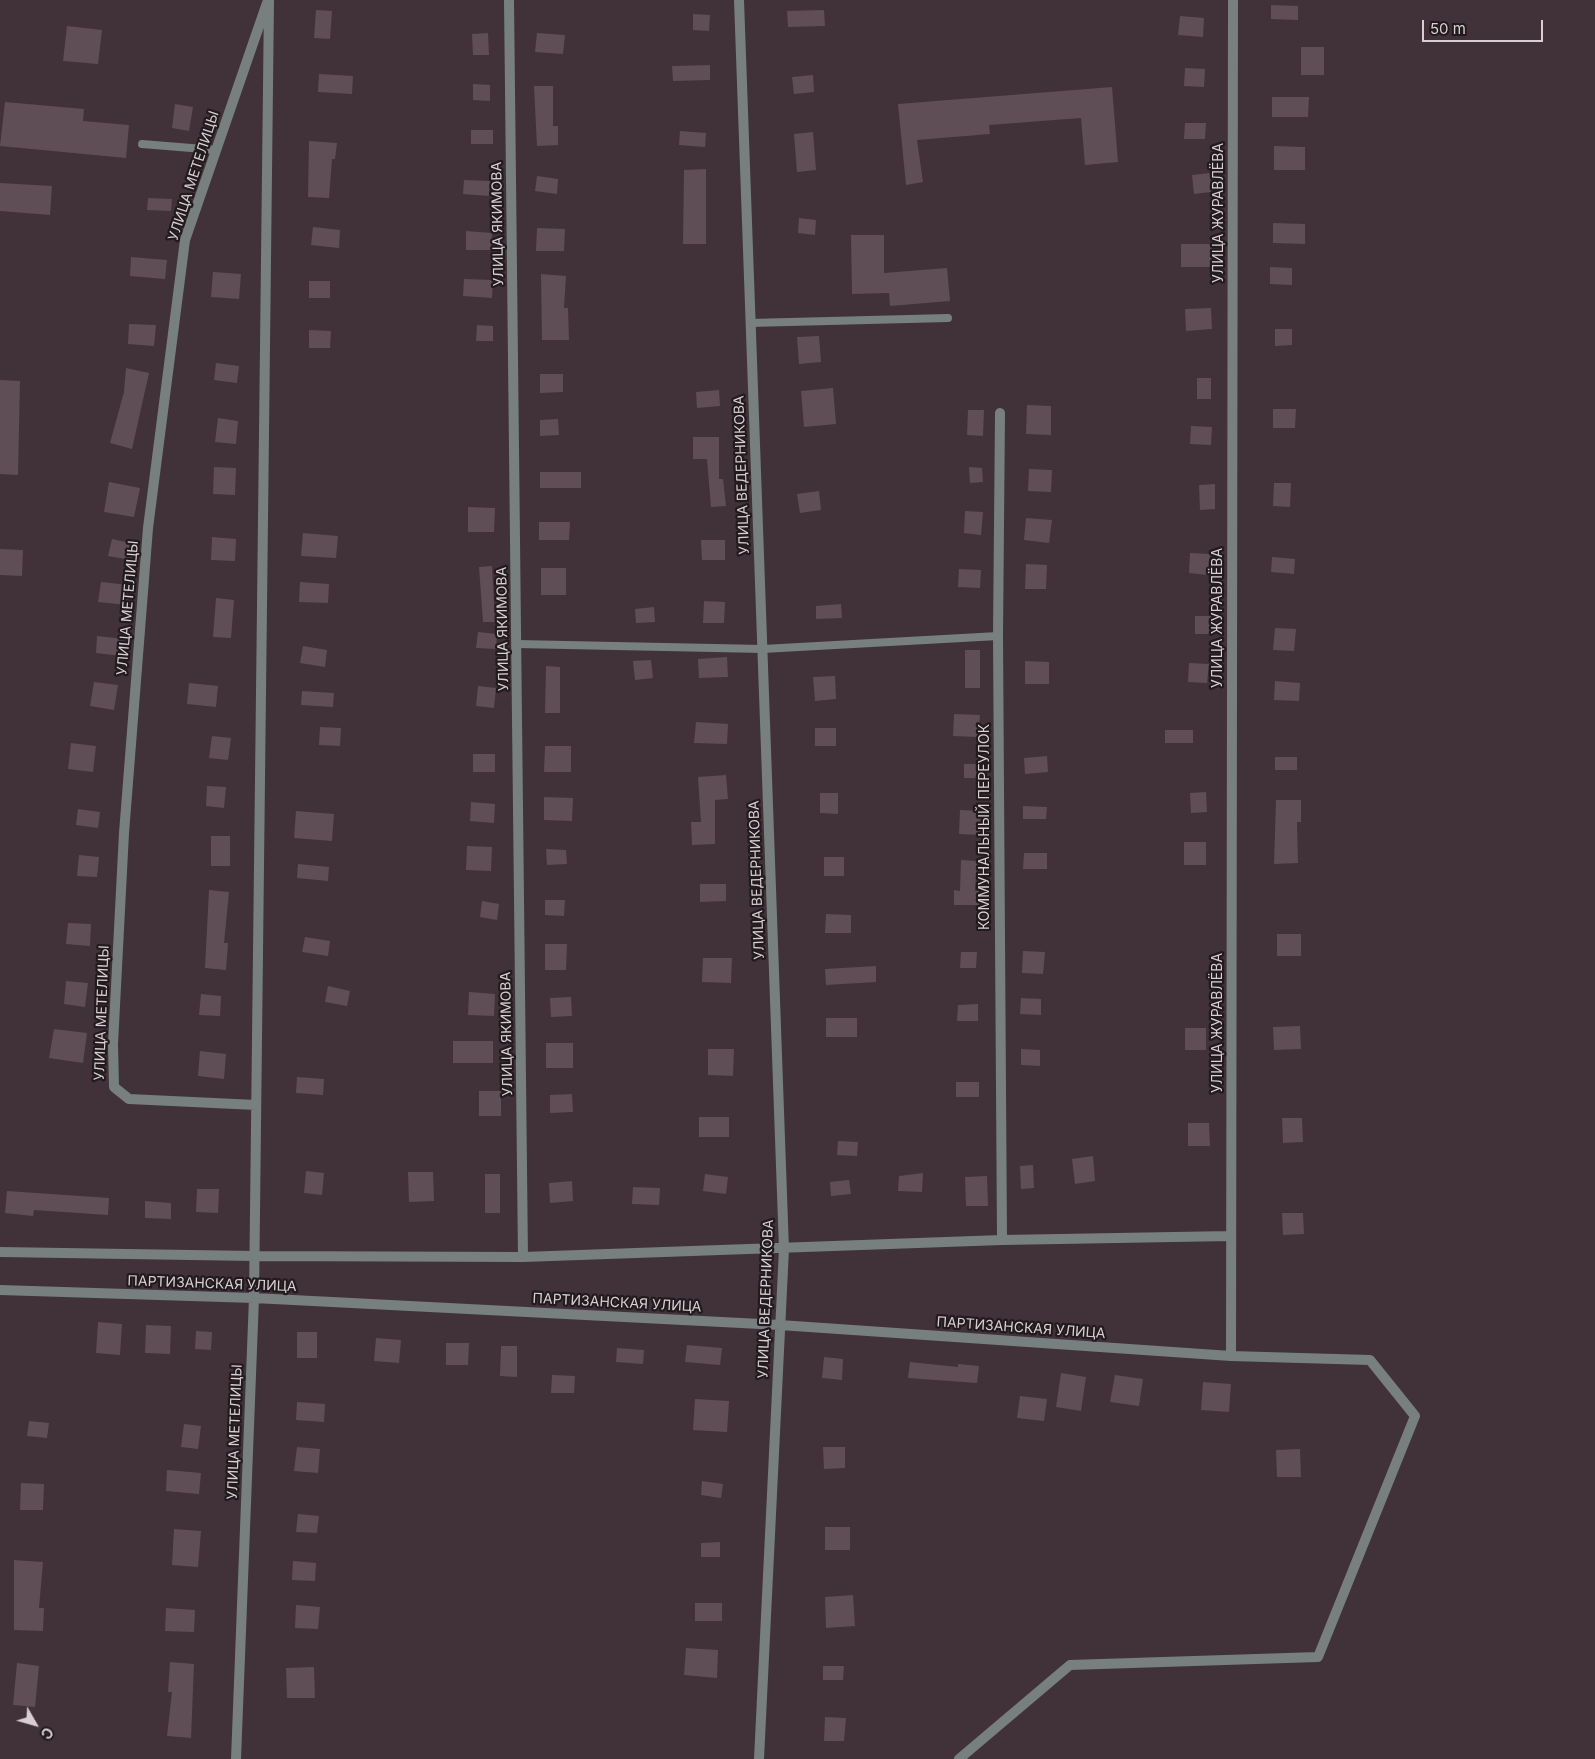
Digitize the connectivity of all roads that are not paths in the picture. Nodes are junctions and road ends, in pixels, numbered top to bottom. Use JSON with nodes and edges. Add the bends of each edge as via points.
{"nodes":[{"id":1,"x":269,"y":0,"type":"edge"},
{"id":2,"x":509,"y":0,"type":"edge"},
{"id":3,"x":738,"y":0,"type":"edge"},
{"id":4,"x":1233,"y":0,"type":"edge"},
{"id":5,"x":142,"y":144,"type":"dead end"},
{"id":6,"x":216,"y":150,"type":"junction"},
{"id":7,"x":948,"y":318,"type":"dead end"},
{"id":8,"x":750,"y":323,"type":"junction"},
{"id":9,"x":1000,"y":413,"type":"dead end"},
{"id":10,"x":998,"y":636,"type":"junction"},
{"id":11,"x":516,"y":644,"type":"junction"},
{"id":12,"x":763,"y":648,"type":"junction"},
{"id":13,"x":256,"y":1105,"type":"junction"},
{"id":14,"x":1231,"y":1236,"type":"junction"},
{"id":15,"x":1002,"y":1240,"type":"junction"},
{"id":16,"x":784,"y":1249,"type":"junction"},
{"id":17,"x":0,"y":1252,"type":"edge"},
{"id":18,"x":254,"y":1256,"type":"junction"},
{"id":19,"x":523,"y":1257,"type":"junction"},
{"id":20,"x":0,"y":1290,"type":"edge"},
{"id":21,"x":254,"y":1298,"type":"junction"},
{"id":22,"x":780,"y":1325,"type":"junction"},
{"id":23,"x":1231,"y":1356,"type":"junction"},
{"id":24,"x":236,"y":1759,"type":"edge"},
{"id":25,"x":758,"y":1759,"type":"edge"},
{"id":26,"x":959,"y":1759,"type":"edge"}],
"edges":[{"from":1,"to":6,"type":"street","name":"УЛИЦА МЕТЕЛИЦЫ"},
{"from":1,"to":13,"type":"street","name":"УЛИЦА МЕТЕЛИЦЫ"},
{"from":2,"to":11,"type":"street","name":"УЛИЦА ЯКИМОВА"},
{"from":3,"to":8,"type":"street","name":"УЛИЦА ВЕДЕРНИКОВА"},
{"from":4,"to":14,"type":"street","name":"УЛИЦА ЖУРАВЛЁВА"},
{"from":5,"to":6,"type":"lane"},
{"from":6,"to":13,"type":"street","name":"УЛИЦА МЕТЕЛИЦЫ","via":[[185,240],[148,528],[124,833],[113,1044],[114,1087],[129,1099]]},
{"from":7,"to":8,"type":"lane"},
{"from":8,"to":12,"type":"street","name":"УЛИЦА ВЕДЕРНИКОВА"},
{"from":9,"to":10,"type":"street","name":"КОММУНАЛЬНЫЙ ПЕРЕУЛОК"},
{"from":10,"to":12,"type":"lane"},
{"from":10,"to":15,"type":"street","name":"КОММУНАЛЬНЫЙ ПЕРЕУЛОК"},
{"from":11,"to":12,"type":"lane"},
{"from":11,"to":19,"type":"street","name":"УЛИЦА ЯКИМОВА"},
{"from":12,"to":16,"type":"street","name":"УЛИЦА ВЕДЕРНИКОВА"},
{"from":13,"to":18,"type":"street","name":"УЛИЦА МЕТЕЛИЦЫ"},
{"from":14,"to":15,"type":"street","name":"ПАРТИЗАНСКАЯ УЛИЦА"},
{"from":14,"to":23,"type":"street","name":"УЛИЦА ЖУРАВЛЁВА"},
{"from":15,"to":16,"type":"street","name":"ПАРТИЗАНСКАЯ УЛИЦА"},
{"from":16,"to":19,"type":"street","name":"ПАРТИЗАНСКАЯ УЛИЦА"},
{"from":16,"to":22,"type":"street","name":"УЛИЦА ВЕДЕРНИКОВА"},
{"from":17,"to":18,"type":"street","name":"ПАРТИЗАНСКАЯ УЛИЦА"},
{"from":18,"to":19,"type":"street","name":"ПАРТИЗАНСКАЯ УЛИЦА"},
{"from":18,"to":21,"type":"street","name":"УЛИЦА МЕТЕЛИЦЫ"},
{"from":20,"to":21,"type":"street","name":"ПАРТИЗАНСКАЯ УЛИЦА"},
{"from":21,"to":22,"type":"street","name":"ПАРТИЗАНСКАЯ УЛИЦА"},
{"from":21,"to":24,"type":"street","name":"УЛИЦА МЕТЕЛИЦЫ"},
{"from":22,"to":23,"type":"street","name":"ПАРТИЗАНСКАЯ УЛИЦА"},
{"from":22,"to":25,"type":"street","name":"УЛИЦА ВЕДЕРНИКОВА"},
{"from":23,"to":26,"type":"street","name":"ПАРТИЗАНСКАЯ УЛИЦА","via":[[1370,1360],[1415,1416],[1318,1657],[1070,1665]]}]}
